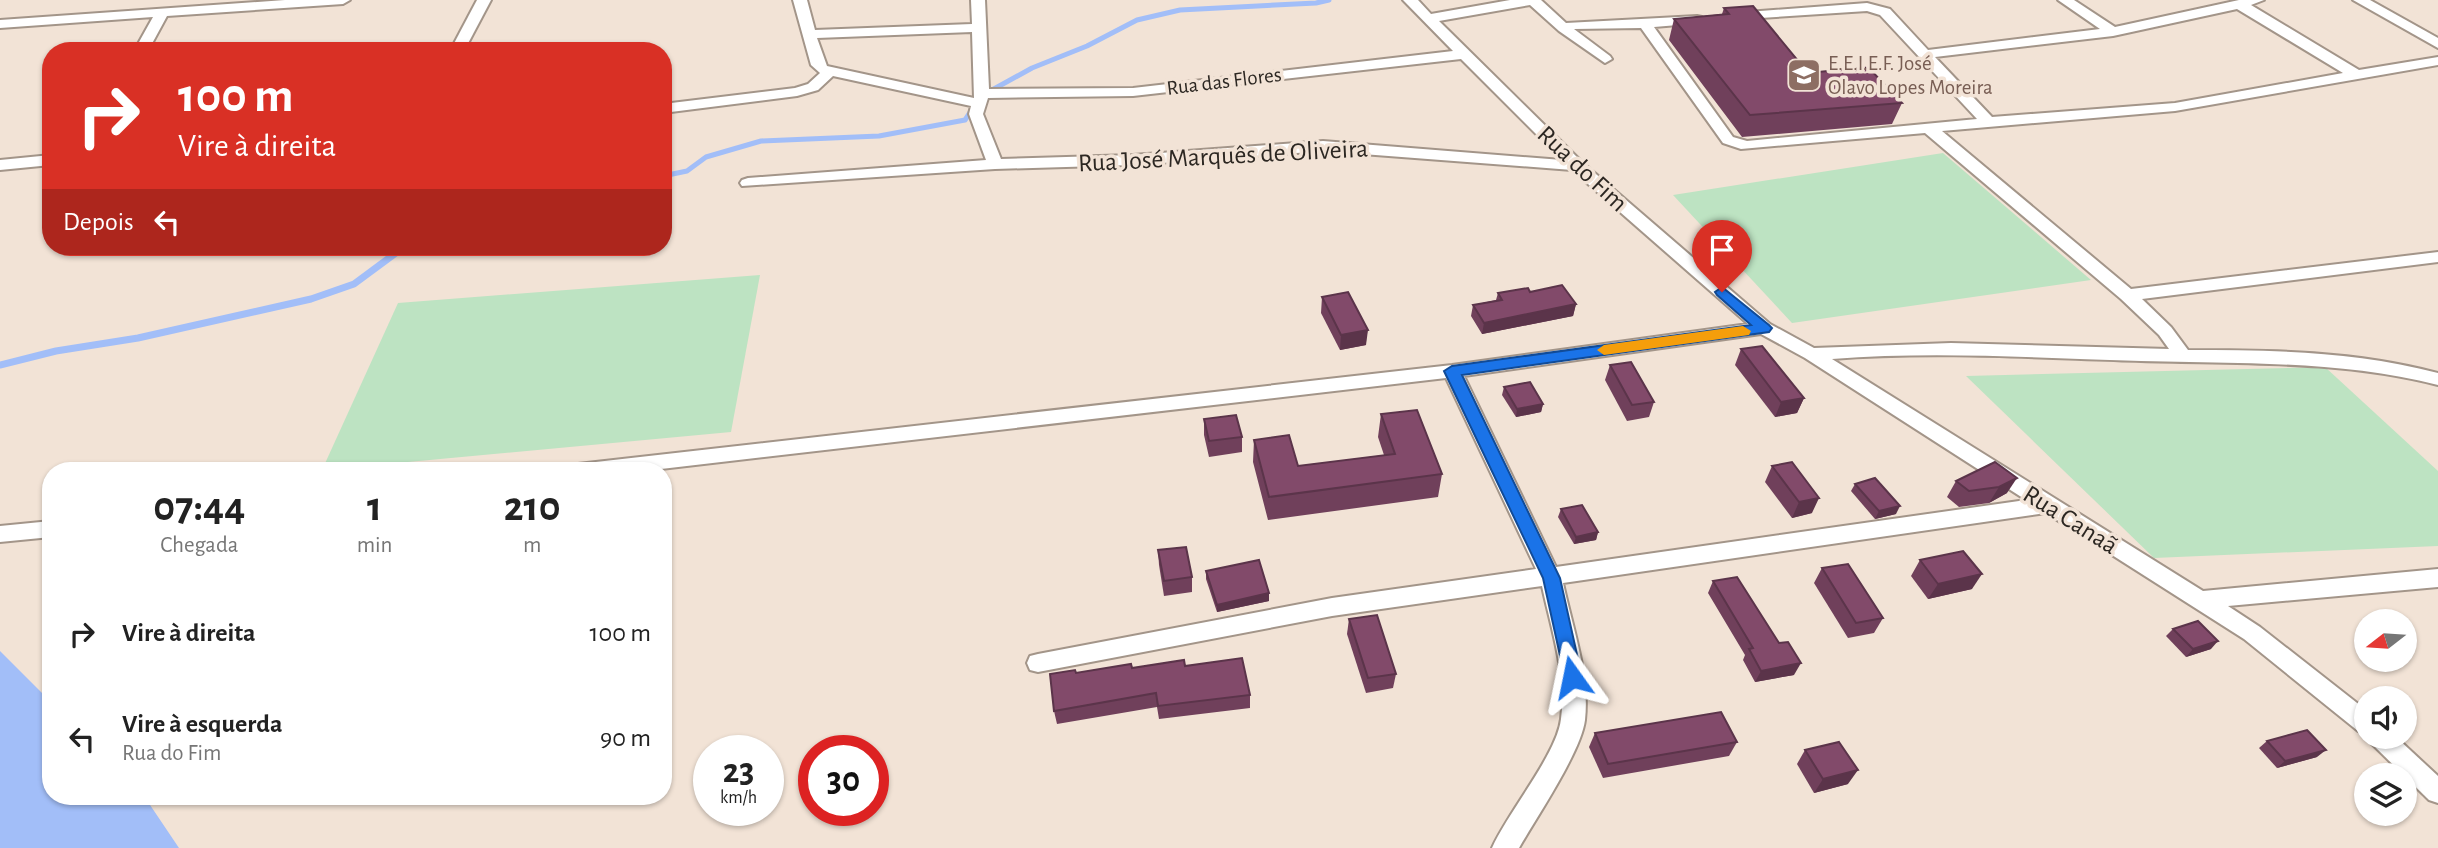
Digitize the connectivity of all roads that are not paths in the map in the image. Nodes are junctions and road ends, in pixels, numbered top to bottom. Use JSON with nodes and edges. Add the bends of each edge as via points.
{"nodes":[{"id":1,"x":149,"y":0,"type":"edge"},
{"id":2,"x":343,"y":0,"type":"edge"},
{"id":3,"x":484,"y":0,"type":"edge"},
{"id":4,"x":800,"y":0,"type":"edge"},
{"id":5,"x":978,"y":0,"type":"edge"},
{"id":6,"x":1410,"y":0,"type":"edge"},
{"id":7,"x":1533,"y":0,"type":"edge"},
{"id":8,"x":1795,"y":0,"type":"edge"},
{"id":9,"x":2066,"y":0,"type":"edge"},
{"id":10,"x":2257,"y":0,"type":"edge"},
{"id":11,"x":2360,"y":0,"type":"edge"},
{"id":12,"x":2239,"y":4,"type":"junction"},
{"id":13,"x":1807,"y":11,"type":"junction"},
{"id":14,"x":162,"y":13,"type":"junction"},
{"id":15,"x":135,"y":15,"type":"junction"},
{"id":16,"x":1430,"y":18,"type":"junction"},
{"id":17,"x":0,"y":24,"type":"edge"},
{"id":18,"x":1645,"y":24,"type":"junction"},
{"id":19,"x":979,"y":28,"type":"junction"},
{"id":20,"x":1564,"y":28,"type":"junction"},
{"id":21,"x":2113,"y":32,"type":"junction"},
{"id":22,"x":809,"y":34,"type":"junction"},
{"id":23,"x":146,"y":42,"type":"edge"},
{"id":24,"x":462,"y":42,"type":"edge"},
{"id":25,"x":2438,"y":44,"type":"edge"},
{"id":26,"x":1465,"y":54,"type":"junction"},
{"id":27,"x":1926,"y":54,"type":"junction"},
{"id":28,"x":1605,"y":59,"type":"dead end"},
{"id":29,"x":2438,"y":61,"type":"edge"},
{"id":30,"x":828,"y":72,"type":"junction"},
{"id":31,"x":2358,"y":76,"type":"junction"},
{"id":32,"x":863,"y":80,"type":"joint"},
{"id":33,"x":975,"y":98,"type":"junction"},
{"id":34,"x":672,"y":108,"type":"edge"},
{"id":35,"x":1988,"y":122,"type":"junction"},
{"id":36,"x":1928,"y":128,"type":"junction"},
{"id":37,"x":42,"y":161,"type":"edge"},
{"id":38,"x":995,"y":164,"type":"junction"},
{"id":39,"x":0,"y":165,"type":"edge"},
{"id":40,"x":1576,"y":165,"type":"junction"},
{"id":41,"x":748,"y":183,"type":"dead end"},
{"id":42,"x":2438,"y":257,"type":"edge"},
{"id":43,"x":2127,"y":295,"type":"junction"},
{"id":44,"x":1764,"y":328,"type":"junction"},
{"id":45,"x":1811,"y":354,"type":"junction"},
{"id":46,"x":2183,"y":356,"type":"junction"},
{"id":47,"x":1452,"y":371,"type":"junction"},
{"id":48,"x":2438,"y":379,"type":"edge"},
{"id":49,"x":657,"y":462,"type":"edge"},
{"id":50,"x":2048,"y":505,"type":"junction"},
{"id":51,"x":42,"y":530,"type":"edge"},
{"id":52,"x":0,"y":534,"type":"edge"},
{"id":53,"x":1551,"y":578,"type":"junction"},
{"id":54,"x":2438,"y":578,"type":"edge"},
{"id":55,"x":2203,"y":600,"type":"junction"},
{"id":56,"x":1038,"y":663,"type":"dead end"},
{"id":57,"x":2354,"y":714,"type":"edge"},
{"id":58,"x":2393,"y":749,"type":"edge"},
{"id":59,"x":2438,"y":792,"type":"edge"},
{"id":60,"x":1505,"y":848,"type":"edge"}],
"edges":[{"from":1,"to":15,"type":"street"},
{"from":2,"to":14,"type":"street"},
{"from":3,"to":24,"type":"street"},
{"from":4,"to":22,"type":"street"},
{"from":5,"to":19,"type":"street"},
{"from":6,"to":16,"type":"street","name":"Rua do Fim"},
{"from":7,"to":16,"type":"street"},
{"from":7,"to":20,"type":"street"},
{"from":8,"to":13,"type":"street"},
{"from":9,"to":21,"type":"street"},
{"from":10,"to":12,"type":"street"},
{"from":11,"to":25,"type":"street"},
{"from":12,"to":21,"type":"street"},
{"from":12,"to":31,"type":"street"},
{"from":13,"to":18,"type":"street"},
{"from":13,"to":27,"type":"street","via":[[1877,8],[1892,17]]},
{"from":14,"to":15,"type":"street"},
{"from":14,"to":23,"type":"street"},
{"from":15,"to":17,"type":"street"},
{"from":16,"to":26,"type":"street","name":"Rua do Fim"},
{"from":18,"to":20,"type":"street"},
{"from":18,"to":36,"type":"street","via":[[1728,140],[1736,144]]},
{"from":19,"to":22,"type":"street"},
{"from":19,"to":33,"type":"street"},
{"from":20,"to":28,"type":"street"},
{"from":21,"to":27,"type":"street"},
{"from":22,"to":30,"type":"street","via":[[818,65]]},
{"from":26,"to":33,"type":"street","name":"Rua das Flores","via":[[1133,92]]},
{"from":26,"to":40,"type":"street","name":"Rua do Fim"},
{"from":27,"to":35,"type":"street"},
{"from":29,"to":31,"type":"street"},
{"from":30,"to":32,"type":"street"},
{"from":30,"to":34,"type":"street","via":[[813,87],[797,92]]},
{"from":31,"to":35,"type":"street","via":[[2156,110]]},
{"from":32,"to":33,"type":"street","name":"Rua das Flores"},
{"from":33,"to":38,"type":"street","via":[[976,114]]},
{"from":35,"to":36,"type":"street"},
{"from":36,"to":43,"type":"street"},
{"from":37,"to":39,"type":"street"},
{"from":38,"to":40,"type":"street","name":"Rua José Marquês de Oliveira","via":[[1132,160],[1322,146],[1488,162]]},
{"from":38,"to":41,"type":"street","name":"Rua José Marquês de Oliveira"},
{"from":40,"to":44,"type":"street","name":"Rua do Fim"},
{"from":42,"to":43,"type":"street"},
{"from":43,"to":46,"type":"street","via":[[2165,331]]},
{"from":44,"to":45,"type":"street","name":"Rua Canaã"},
{"from":44,"to":47,"type":"street"},
{"from":45,"to":46,"type":"street","via":[[1910,349]]},
{"from":45,"to":50,"type":"street","name":"Rua Canaã"},
{"from":46,"to":48,"type":"street","via":[[2356,360]]},
{"from":47,"to":49,"type":"street"},
{"from":47,"to":53,"type":"street"},
{"from":50,"to":53,"type":"street"},
{"from":50,"to":55,"type":"street","name":"Rua Canaã"},
{"from":51,"to":52,"type":"street"},
{"from":53,"to":56,"type":"street","via":[[1332,607]]},
{"from":53,"to":60,"type":"street","via":[[1572,677],[1573,721],[1560,754]]},
{"from":54,"to":55,"type":"street"},
{"from":55,"to":57,"type":"street","name":"Rua Canaã"},
{"from":58,"to":59,"type":"street"}]}
